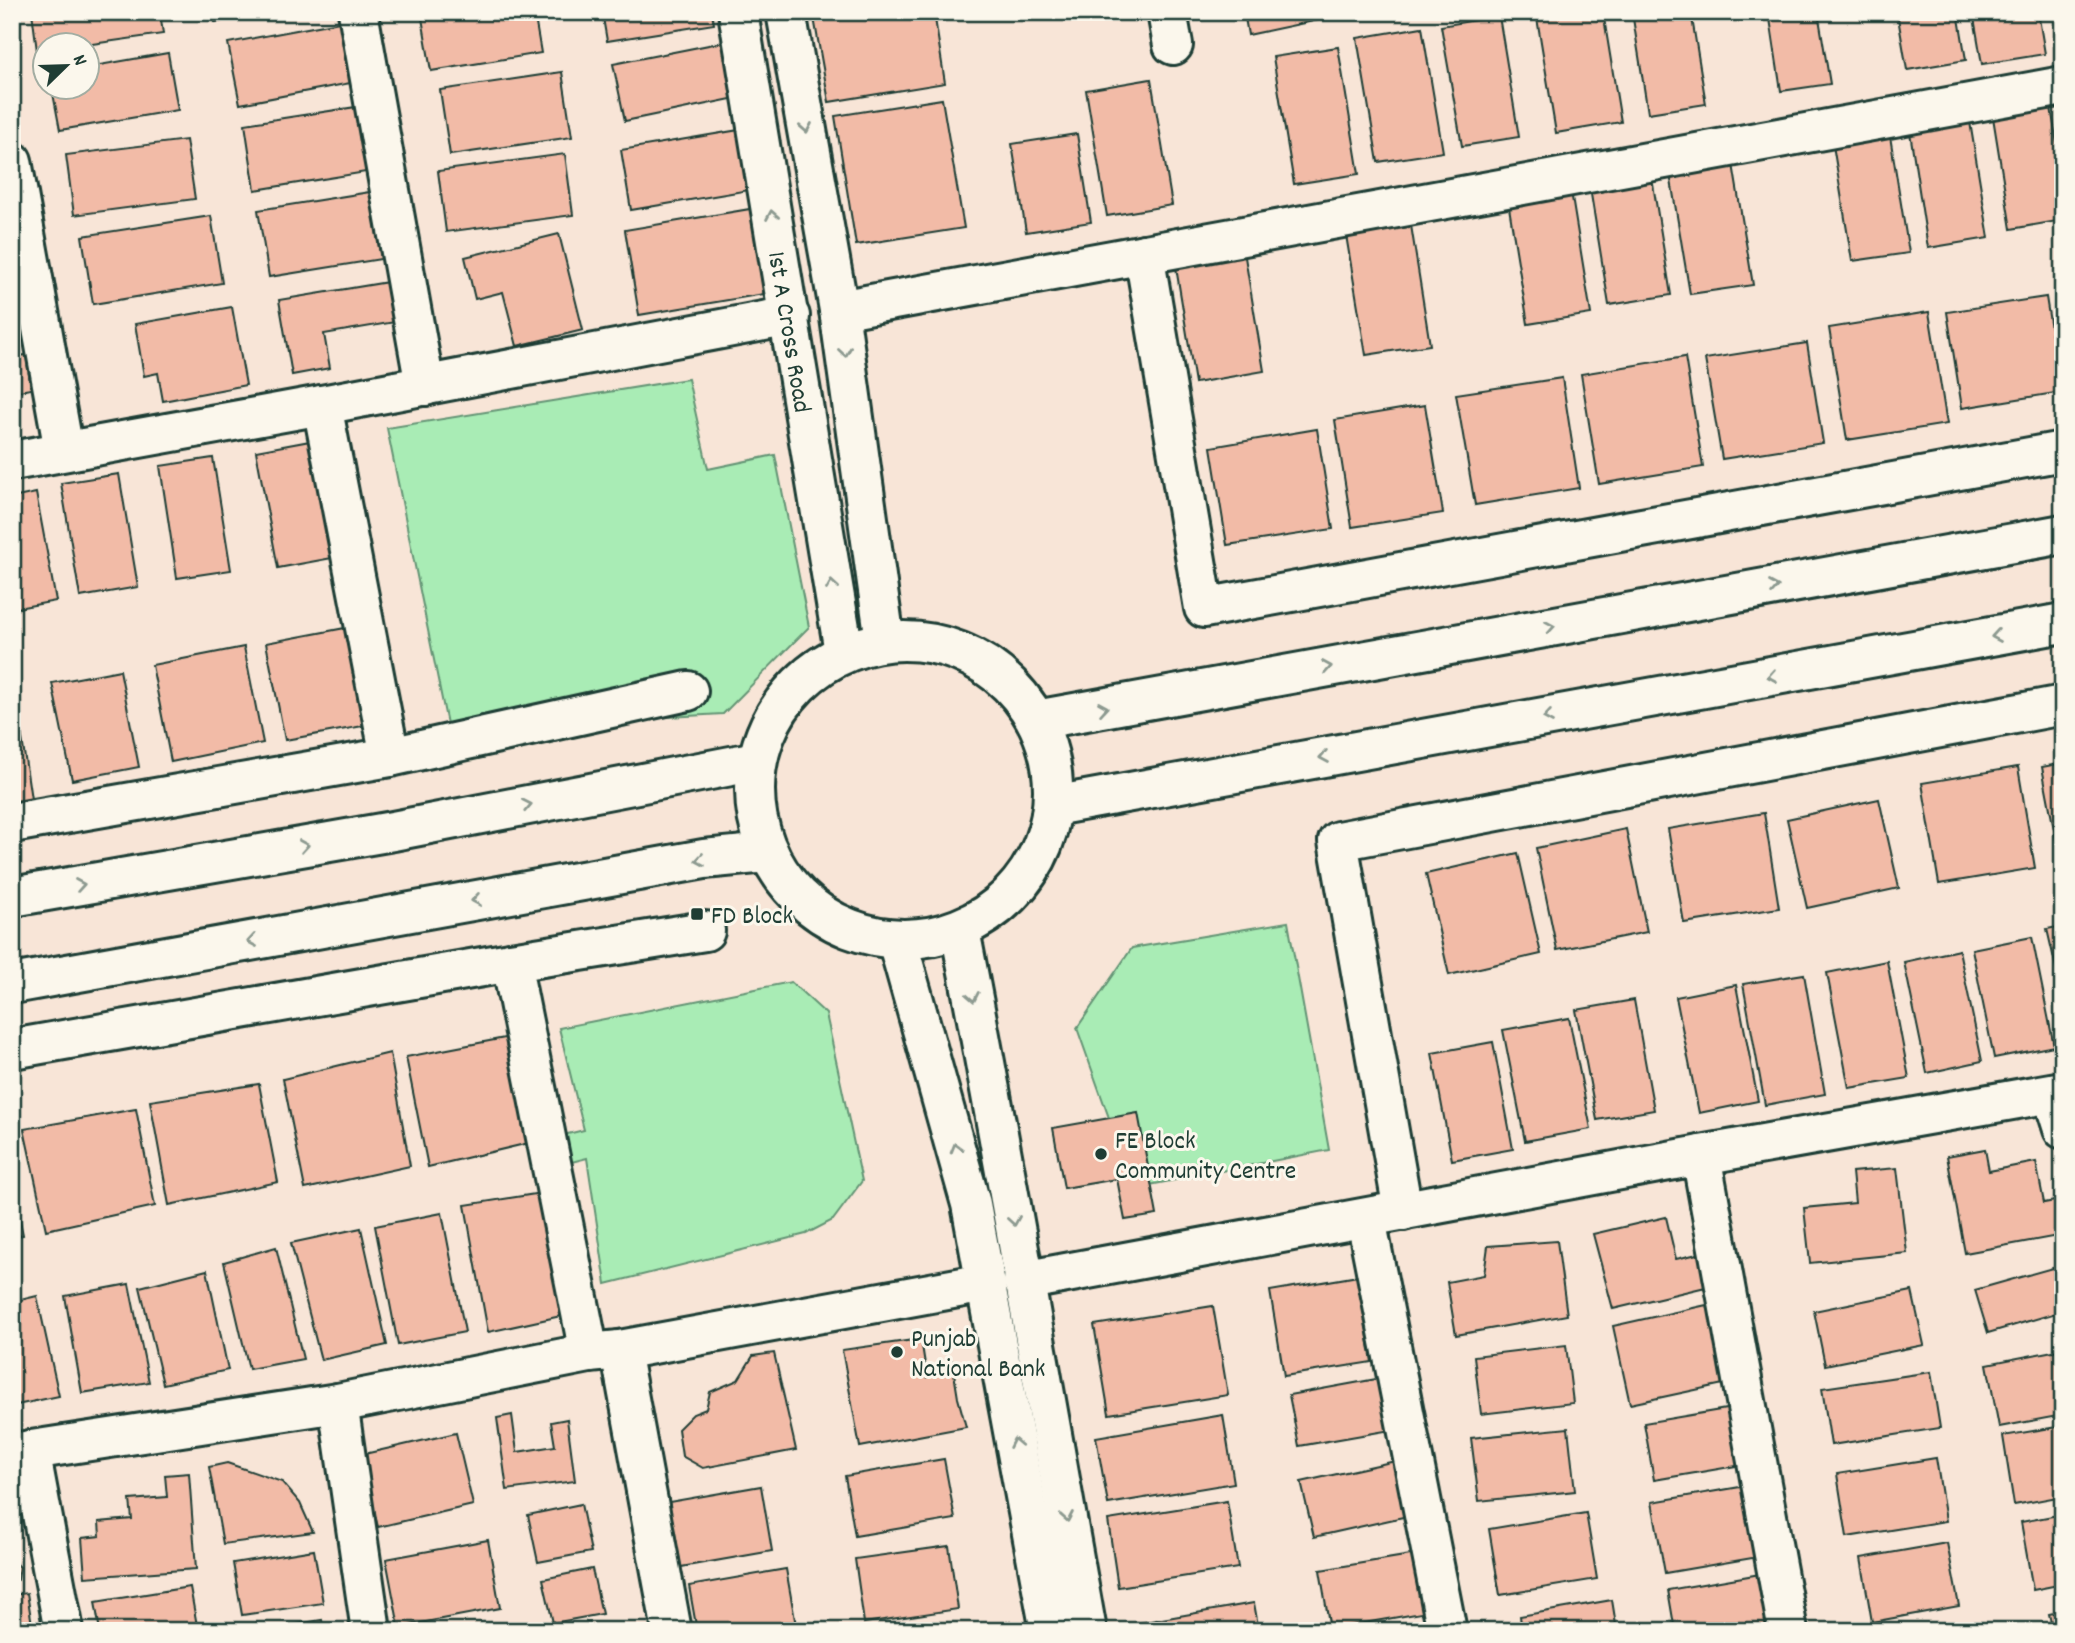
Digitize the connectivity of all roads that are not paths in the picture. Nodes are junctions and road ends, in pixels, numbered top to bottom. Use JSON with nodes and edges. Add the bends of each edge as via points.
{"nodes":[{"id":1,"x":358,"y":12,"type":"edge"},
{"id":2,"x":738,"y":12,"type":"edge"},
{"id":3,"x":786,"y":12,"type":"edge"},
{"id":4,"x":798,"y":81,"type":"junction"},
{"id":5,"x":2063,"y":86,"type":"edge"},
{"id":6,"x":751,"y":91,"type":"junction"},
{"id":7,"x":12,"y":161,"type":"edge"},
{"id":8,"x":1144,"y":254,"type":"junction"},
{"id":9,"x":839,"y":310,"type":"junction"},
{"id":10,"x":790,"y":316,"type":"junction"},
{"id":11,"x":425,"y":386,"type":"junction"},
{"id":12,"x":322,"y":405,"type":"junction"},
{"id":13,"x":2063,"y":451,"type":"edge"},
{"id":14,"x":64,"y":452,"type":"junction"},
{"id":15,"x":12,"y":461,"type":"edge"},
{"id":16,"x":2063,"y":534,"type":"edge"},
{"id":17,"x":2063,"y":623,"type":"edge"},
{"id":18,"x":885,"y":640,"type":"junction"},
{"id":19,"x":844,"y":652,"type":"junction"},
{"id":20,"x":688,"y":691,"type":"dead end"},
{"id":21,"x":2063,"y":705,"type":"edge"},
{"id":22,"x":1035,"y":720,"type":"junction"},
{"id":23,"x":390,"y":757,"type":"junction"},
{"id":24,"x":757,"y":761,"type":"junction"},
{"id":25,"x":1053,"y":806,"type":"junction"},
{"id":26,"x":12,"y":823,"type":"edge"},
{"id":27,"x":767,"y":853,"type":"junction"},
{"id":28,"x":12,"y":897,"type":"edge"},
{"id":29,"x":705,"y":930,"type":"dead end"},
{"id":30,"x":960,"y":930,"type":"junction"},
{"id":31,"x":897,"y":940,"type":"junction"},
{"id":32,"x":511,"y":961,"type":"junction"},
{"id":33,"x":12,"y":984,"type":"edge"},
{"id":34,"x":12,"y":1049,"type":"edge"},
{"id":35,"x":2059,"y":1105,"type":"edge"},
{"id":36,"x":1701,"y":1155,"type":"junction"},
{"id":37,"x":1404,"y":1211,"type":"junction"},
{"id":38,"x":1366,"y":1219,"type":"junction"},
{"id":39,"x":1023,"y":1282,"type":"junction"},
{"id":40,"x":985,"y":1283,"type":"junction"},
{"id":41,"x":604,"y":1352,"type":"junction"},
{"id":42,"x":338,"y":1403,"type":"junction"},
{"id":43,"x":21,"y":1452,"type":"edge"},
{"id":44,"x":1041,"y":1478,"type":"junction"},
{"id":45,"x":64,"y":1631,"type":"edge"},
{"id":46,"x":371,"y":1631,"type":"edge"},
{"id":47,"x":672,"y":1631,"type":"edge"},
{"id":48,"x":1050,"y":1631,"type":"edge"},
{"id":49,"x":1087,"y":1631,"type":"edge"},
{"id":50,"x":1447,"y":1631,"type":"edge"},
{"id":51,"x":1788,"y":1631,"type":"edge"}],
"edges":[{"from":1,"to":11,"type":"street"},
{"from":2,"to":6,"type":"street","name":"1st A Cross Road"},
{"from":3,"to":4,"type":"street","name":"1st A Cross Road"},
{"from":4,"to":6,"type":"street"},
{"from":4,"to":9,"type":"street","name":"1st A Cross Road","one_way":true},
{"from":5,"to":8,"type":"street"},
{"from":10,"to":6,"type":"street","name":"1st A Cross Road","one_way":true},
{"from":7,"to":14,"type":"street"},
{"from":8,"to":9,"type":"street"},
{"from":8,"to":13,"type":"street","via":[[1205,608]]},
{"from":9,"to":18,"type":"street","name":"1st A Cross Road","one_way":true},
{"from":10,"to":11,"type":"street"},
{"from":19,"to":10,"type":"street","name":"1st A Cross Road","one_way":true},
{"from":11,"to":12,"type":"street"},
{"from":12,"to":14,"type":"street"},
{"from":12,"to":23,"type":"street"},
{"from":14,"to":15,"type":"street"},
{"from":22,"to":16,"type":"street","one_way":true},
{"from":17,"to":25,"type":"street","one_way":true},
{"from":18,"to":19,"type":"street"},
{"from":18,"to":22,"type":"street","via":[[926,642],[976,659],[1016,691]]},
{"from":19,"to":24,"type":"street","via":[[809,673],[775,712]]},
{"from":20,"to":23,"type":"street"},
{"from":21,"to":37,"type":"street","via":[[1338,841]]},
{"from":22,"to":25,"type":"street","via":[[1051,762]]},
{"from":23,"to":26,"type":"street"},
{"from":24,"to":27,"type":"street","via":[[754,802]]},
{"from":28,"to":24,"type":"street","one_way":true},
{"from":25,"to":30,"type":"street","via":[[1047,834],[1024,881],[986,916]]},
{"from":27,"to":31,"type":"street","via":[[794,892],[835,924]]},
{"from":27,"to":33,"type":"street","one_way":true,"via":[[691,862]]},
{"from":29,"to":32,"type":"street"},
{"from":30,"to":31,"type":"street"},
{"from":30,"to":39,"type":"street","one_way":true},
{"from":40,"to":31,"type":"street","one_way":true,"via":[[971,1203]]},
{"from":32,"to":34,"type":"street"},
{"from":32,"to":41,"type":"street"},
{"from":35,"to":36,"type":"street"},
{"from":36,"to":37,"type":"street"},
{"from":36,"to":51,"type":"street"},
{"from":37,"to":38,"type":"street"},
{"from":38,"to":39,"type":"street"},
{"from":38,"to":50,"type":"street"},
{"from":39,"to":44,"type":"street"},
{"from":40,"to":41,"type":"street"},
{"from":44,"to":40,"type":"street","one_way":true},
{"from":41,"to":42,"type":"street"},
{"from":41,"to":47,"type":"street"},
{"from":42,"to":43,"type":"street"},
{"from":42,"to":46,"type":"street"},
{"from":43,"to":45,"type":"street"},
{"from":44,"to":48,"type":"street"},
{"from":44,"to":49,"type":"street","one_way":true}]}
